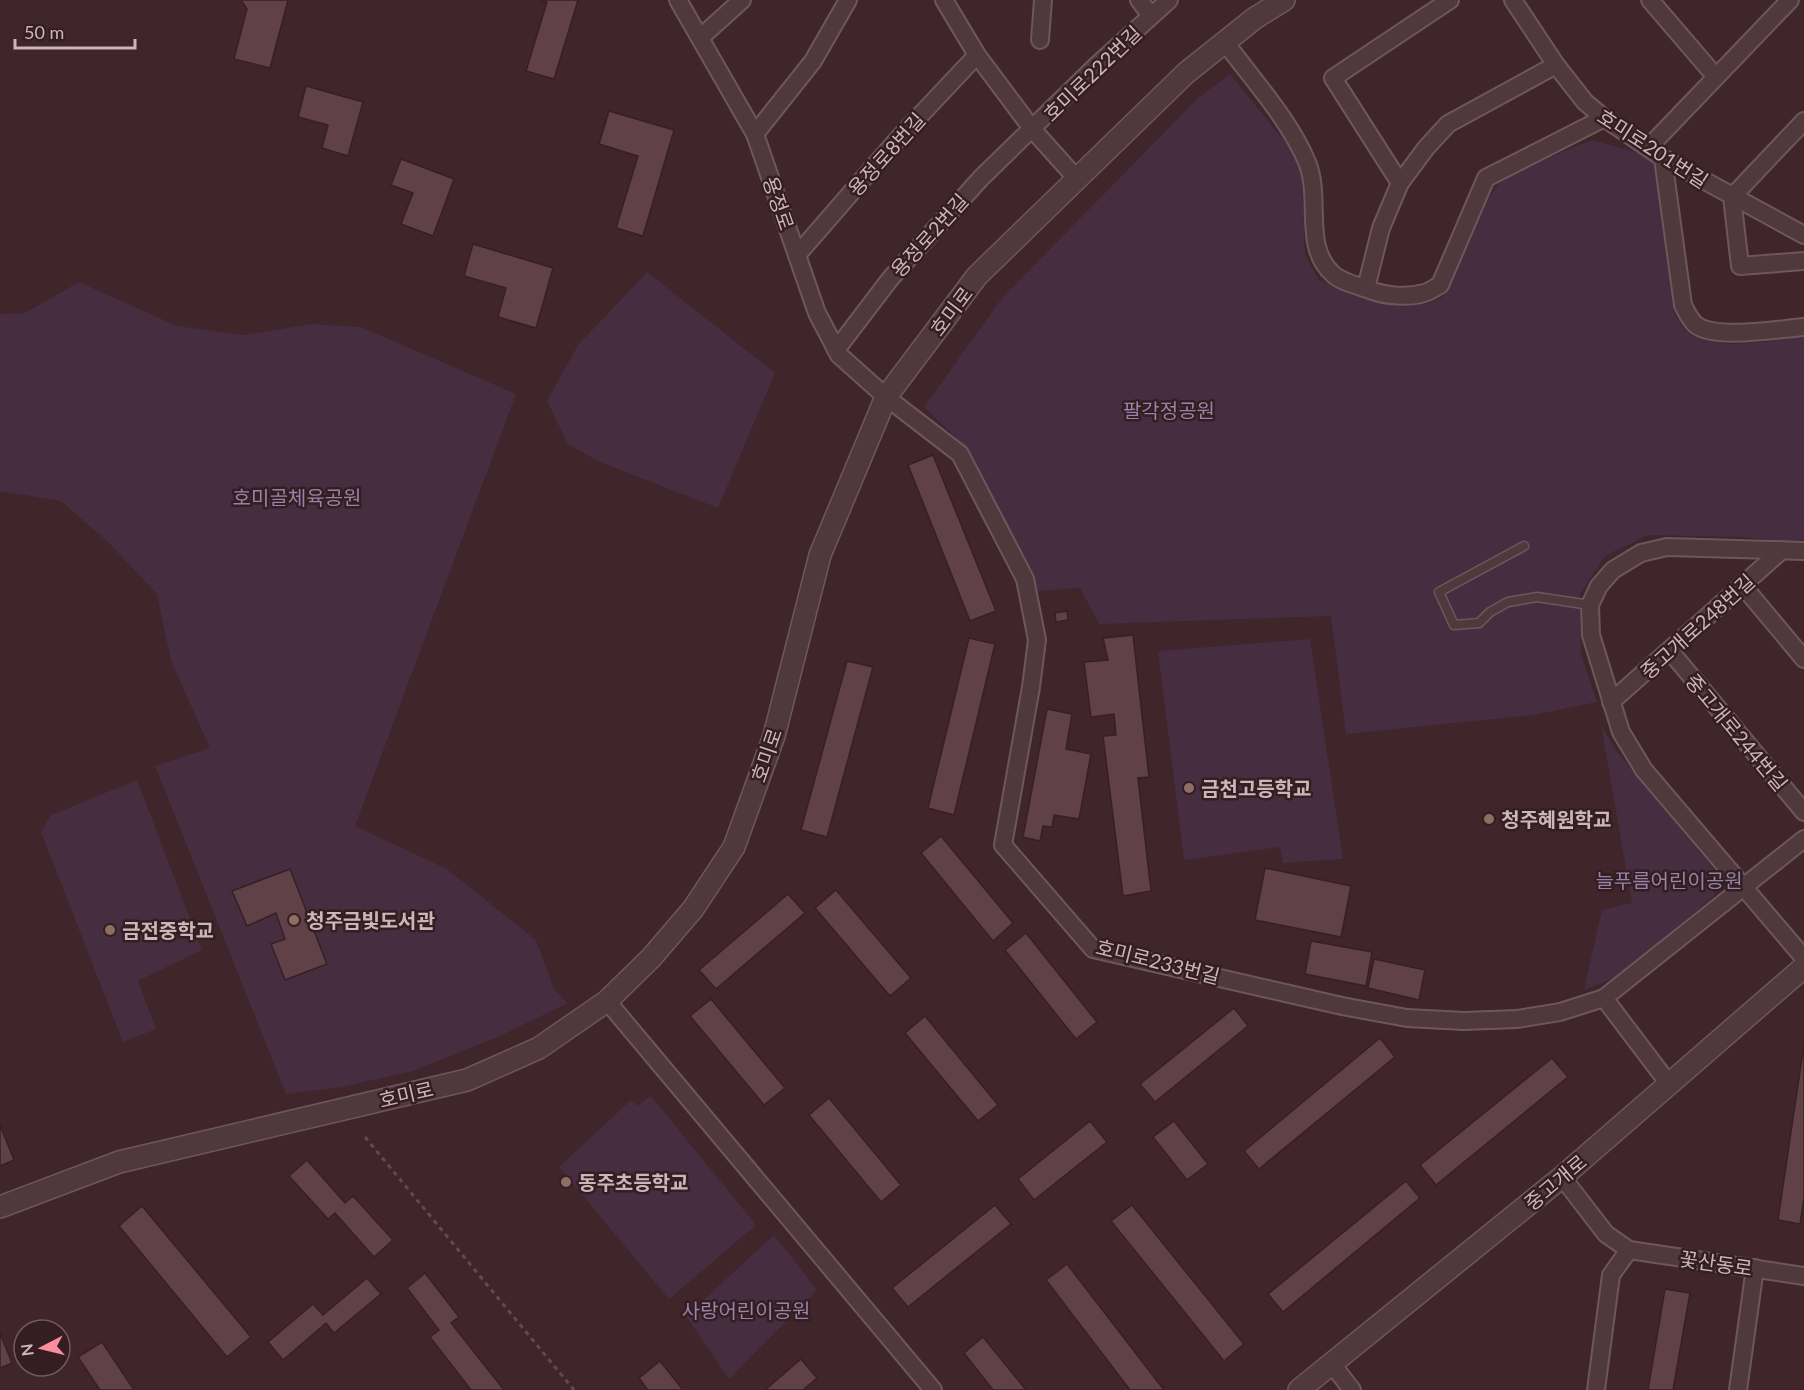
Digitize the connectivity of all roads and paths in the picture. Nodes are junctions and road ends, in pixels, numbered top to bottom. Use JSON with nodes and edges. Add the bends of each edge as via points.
{"nodes":[{"id":1,"x":678,"y":0,"type":"edge"},
{"id":2,"x":742,"y":0,"type":"edge"},
{"id":3,"x":848,"y":0,"type":"edge"},
{"id":4,"x":944,"y":0,"type":"edge"},
{"id":5,"x":1043,"y":0,"type":"edge"},
{"id":6,"x":1139,"y":0,"type":"edge"},
{"id":7,"x":1169,"y":0,"type":"edge"},
{"id":8,"x":1284,"y":0,"type":"edge"},
{"id":9,"x":1450,"y":0,"type":"edge"},
{"id":10,"x":1513,"y":0,"type":"edge"},
{"id":11,"x":1650,"y":0,"type":"edge"},
{"id":12,"x":1785,"y":2,"type":"edge"},
{"id":13,"x":1151,"y":16,"type":"junction"},
{"id":14,"x":701,"y":37,"type":"junction"},
{"id":15,"x":1040,"y":40,"type":"dead end"},
{"id":16,"x":1225,"y":42,"type":"junction"},
{"id":17,"x":977,"y":55,"type":"junction"},
{"id":18,"x":1556,"y":65,"type":"junction"},
{"id":19,"x":1716,"y":77,"type":"junction"},
{"id":20,"x":1604,"y":118,"type":"junction"},
{"id":21,"x":1804,"y":121,"type":"edge"},
{"id":22,"x":1033,"y":130,"type":"junction"},
{"id":23,"x":755,"y":134,"type":"junction"},
{"id":24,"x":1649,"y":147,"type":"junction"},
{"id":25,"x":1663,"y":158,"type":"junction"},
{"id":26,"x":1077,"y":179,"type":"junction"},
{"id":27,"x":1400,"y":183,"type":"junction"},
{"id":28,"x":1732,"y":197,"type":"junction"},
{"id":29,"x":1804,"y":235,"type":"edge"},
{"id":30,"x":797,"y":255,"type":"junction"},
{"id":31,"x":1804,"y":261,"type":"edge"},
{"id":32,"x":1366,"y":288,"type":"junction"},
{"id":33,"x":1804,"y":327,"type":"edge"},
{"id":34,"x":836,"y":350,"type":"junction"},
{"id":35,"x":886,"y":397,"type":"junction"},
{"id":36,"x":1524,"y":546,"type":"dead end"},
{"id":37,"x":1782,"y":550,"type":"junction"},
{"id":38,"x":1804,"y":551,"type":"edge"},
{"id":39,"x":1743,"y":586,"type":"junction"},
{"id":40,"x":1590,"y":605,"type":"junction"},
{"id":41,"x":1670,"y":651,"type":"junction"},
{"id":42,"x":1804,"y":659,"type":"edge"},
{"id":43,"x":1611,"y":702,"type":"junction"},
{"id":44,"x":1804,"y":812,"type":"edge"},
{"id":45,"x":1804,"y":840,"type":"edge"},
{"id":46,"x":1742,"y":887,"type":"junction"},
{"id":47,"x":1804,"y":958,"type":"edge"},
{"id":48,"x":1804,"y":967,"type":"edge"},
{"id":49,"x":1604,"y":998,"type":"junction"},
{"id":50,"x":607,"y":1001,"type":"junction"},
{"id":51,"x":1670,"y":1084,"type":"junction"},
{"id":52,"x":365,"y":1137,"type":"dead end"},
{"id":53,"x":1562,"y":1177,"type":"junction"},
{"id":54,"x":0,"y":1207,"type":"edge"},
{"id":55,"x":1629,"y":1250,"type":"junction"},
{"id":56,"x":1755,"y":1268,"type":"junction"},
{"id":57,"x":1804,"y":1276,"type":"edge"},
{"id":58,"x":1332,"y":1364,"type":"junction"},
{"id":59,"x":574,"y":1390,"type":"edge"},
{"id":60,"x":933,"y":1390,"type":"edge"},
{"id":61,"x":1299,"y":1390,"type":"edge"},
{"id":62,"x":1352,"y":1390,"type":"edge"},
{"id":63,"x":1596,"y":1390,"type":"edge"},
{"id":64,"x":1738,"y":1390,"type":"edge"}],
"edges":[{"from":1,"to":14,"type":"street","name":"용정로"},
{"from":2,"to":14,"type":"street"},
{"from":3,"to":23,"type":"street","via":[[813,61]]},
{"from":4,"to":17,"type":"street","name":"호미로222번길"},
{"from":5,"to":15,"type":"street"},
{"from":6,"to":13,"type":"street"},
{"from":7,"to":13,"type":"street","name":"호미로222번길"},
{"from":8,"to":16,"type":"street","name":"호미로"},
{"from":9,"to":27,"type":"street","via":[[1333,78]]},
{"from":10,"to":18,"type":"street","name":"호미로201번길"},
{"from":11,"to":19,"type":"street"},
{"from":12,"to":19,"type":"street"},
{"from":13,"to":22,"type":"street","name":"호미로222번길"},
{"from":14,"to":23,"type":"street","name":"용정로"},
{"from":16,"to":26,"type":"street","name":"호미로","via":[[1186,73]]},
{"from":16,"to":32,"type":"street","via":[[1294,135],[1308,164],[1315,191],[1314,239],[1322,258],[1333,275]]},
{"from":17,"to":22,"type":"street","name":"호미로222번길"},
{"from":17,"to":30,"type":"street","name":"용정로8번길"},
{"from":18,"to":20,"type":"street","name":"호미로201번길","via":[[1585,102]]},
{"from":18,"to":27,"type":"street","via":[[1448,124]]},
{"from":19,"to":24,"type":"street"},
{"from":20,"to":24,"type":"street","name":"호미로201번길"},
{"from":20,"to":32,"type":"street","via":[[1486,178],[1440,285],[1425,293],[1398,296]]},
{"from":21,"to":28,"type":"street"},
{"from":22,"to":26,"type":"street","name":"호미로222번길"},
{"from":22,"to":34,"type":"street","name":"용정로2번길","via":[[936,227]]},
{"from":23,"to":30,"type":"street","name":"용정로"},
{"from":24,"to":25,"type":"street","name":"호미로201번길"},
{"from":25,"to":28,"type":"street","name":"호미로201번길"},
{"from":25,"to":33,"type":"street","via":[[1683,305],[1694,324],[1710,331],[1738,333]]},
{"from":26,"to":35,"type":"street","name":"호미로","via":[[977,276]]},
{"from":27,"to":32,"type":"street","via":[[1381,228]]},
{"from":28,"to":29,"type":"street","name":"호미로201번길"},
{"from":28,"to":31,"type":"street","via":[[1740,266]]},
{"from":30,"to":34,"type":"street","name":"용정로"},
{"from":34,"to":35,"type":"street","name":"용정로"},
{"from":35,"to":49,"type":"street","name":"호미로233번길","via":[[960,454],[1025,579],[1037,640],[1003,844],[1093,949],[1407,1018],[1517,1019],[1560,1012]]},
{"from":35,"to":50,"type":"street","name":"호미로","via":[[820,555],[774,736],[734,847],[693,909]]},
{"from":36,"to":40,"type":"lane","via":[[1439,592],[1454,626],[1479,623],[1508,602],[1537,597]]},
{"from":37,"to":38,"type":"street","name":"중고개로248번길"},
{"from":37,"to":39,"type":"street","name":"중고개로248번길"},
{"from":37,"to":40,"type":"street","name":"중고개로248번길","via":[[1667,547],[1641,553],[1613,570]]},
{"from":39,"to":41,"type":"street","name":"중고개로248번길"},
{"from":39,"to":42,"type":"street"},
{"from":40,"to":43,"type":"street","via":[[1591,635]]},
{"from":41,"to":43,"type":"street","name":"중고개로248번길"},
{"from":41,"to":44,"type":"street","name":"중고개로244번길"},
{"from":43,"to":46,"type":"street","via":[[1621,732],[1644,770]]},
{"from":45,"to":46,"type":"street"},
{"from":46,"to":47,"type":"street"},
{"from":46,"to":49,"type":"street"},
{"from":48,"to":51,"type":"street","name":"중고개로"},
{"from":49,"to":51,"type":"street"},
{"from":50,"to":54,"type":"street","name":"호미로","via":[[539,1048],[467,1080],[119,1162]]},
{"from":50,"to":60,"type":"street"},
{"from":51,"to":53,"type":"street","name":"중고개로"},
{"from":52,"to":59,"type":"path"},
{"from":53,"to":55,"type":"street","name":"꽃산동로","via":[[1606,1234]]},
{"from":53,"to":58,"type":"street","name":"중고개로"},
{"from":55,"to":56,"type":"street","name":"꽃산동로"},
{"from":55,"to":63,"type":"street","via":[[1611,1275]]},
{"from":56,"to":57,"type":"street","name":"꽃산동로"},
{"from":56,"to":64,"type":"street"},
{"from":58,"to":61,"type":"street","name":"중고개로"},
{"from":58,"to":62,"type":"street"}]}
